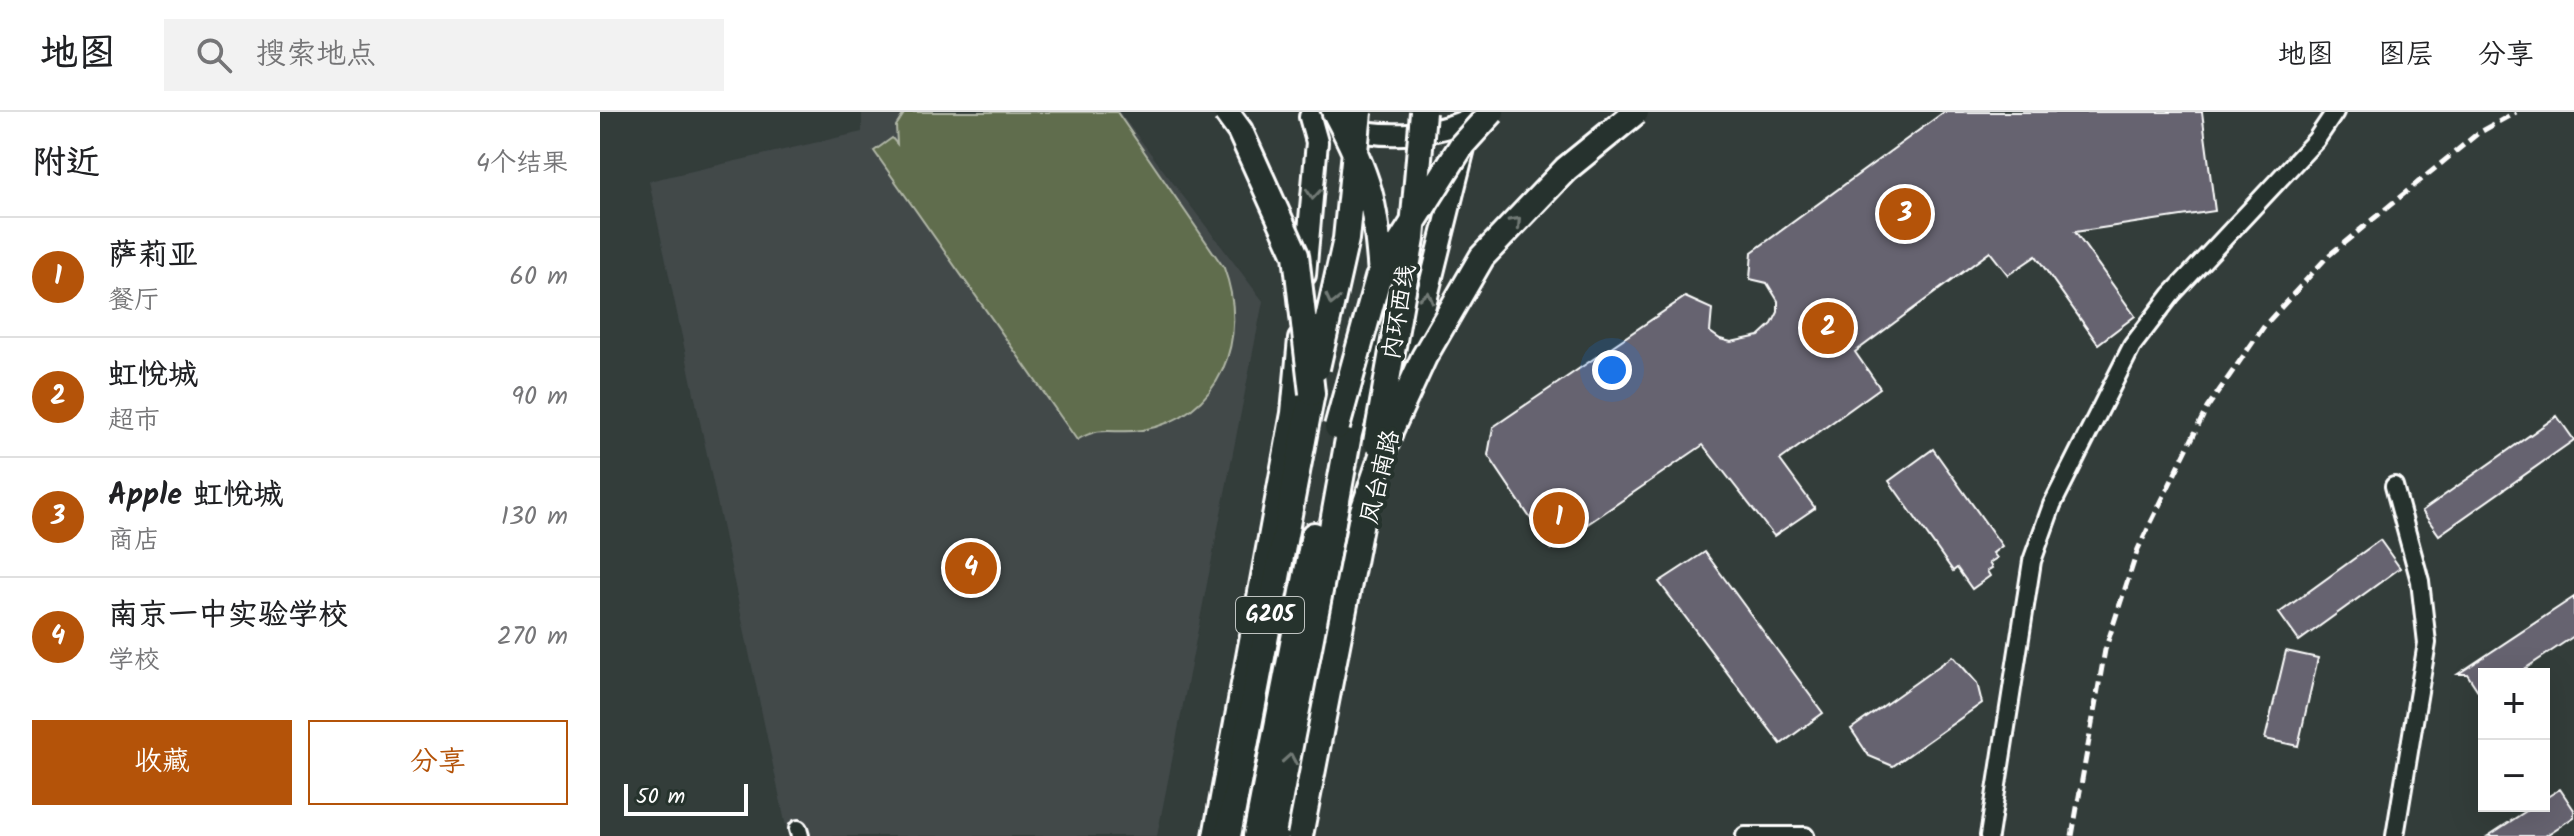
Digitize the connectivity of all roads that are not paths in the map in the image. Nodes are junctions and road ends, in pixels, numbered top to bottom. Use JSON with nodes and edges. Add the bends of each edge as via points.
{"nodes":[{"id":1,"x":1226,"y":112,"type":"edge"},
{"id":2,"x":1335,"y":112,"type":"edge"},
{"id":3,"x":1359,"y":112,"type":"edge"},
{"id":4,"x":1423,"y":112,"type":"edge"},
{"id":5,"x":1636,"y":112,"type":"edge"},
{"id":6,"x":2335,"y":112,"type":"edge"},
{"id":7,"x":1306,"y":114,"type":"edge"},
{"id":8,"x":1482,"y":114,"type":"edge"},
{"id":9,"x":1312,"y":393,"type":"junction"},
{"id":10,"x":2394,"y":486,"type":"dead end"},
{"id":11,"x":1363,"y":511,"type":"junction"},
{"id":12,"x":1214,"y":836,"type":"edge"},
{"id":13,"x":1228,"y":836,"type":"edge"},
{"id":14,"x":1256,"y":836,"type":"edge"},
{"id":15,"x":1276,"y":836,"type":"edge"},
{"id":16,"x":1299,"y":836,"type":"edge"},
{"id":17,"x":1745,"y":836,"type":"edge"},
{"id":18,"x":1805,"y":836,"type":"edge"},
{"id":19,"x":1989,"y":836,"type":"edge"},
{"id":20,"x":2395,"y":836,"type":"edge"}],
"edges":[{"from":1,"to":9,"type":"highway","bridge":true,"via":[[1240,131],[1296,255]]},
{"from":15,"to":2,"type":"highway","one_way":true,"bridge":true,"via":[[1349,434],[1383,302],[1370,183]]},
{"from":3,"to":9,"type":"highway","number":"G205","one_way":true,"bridge":true,"via":[[1346,239]]},
{"from":4,"to":11,"type":"highway","name":"内环西线","bridge":true,"via":[[1412,239]]},
{"from":11,"to":5,"type":"highway","one_way":true,"bridge":true,"via":[[1391,429],[1424,357],[1482,257],[1566,169]]},
{"from":6,"to":19,"type":"street","via":[[2132,346],[2064,478],[2032,561]]},
{"from":7,"to":8,"type":"main road","via":[[1363,133],[1418,133]]},
{"from":7,"to":12,"type":"main road","one_way":true,"via":[[1317,142],[1292,413]]},
{"from":8,"to":14,"type":"highway","bridge":true,"via":[[1378,278],[1324,483]]},
{"from":16,"to":8,"type":"main road","name":"凤台南路","one_way":true,"via":[[1359,568]]},
{"from":9,"to":13,"type":"highway","number":"G205"},
{"from":10,"to":20,"type":"street","via":[[2420,581],[2427,643]]},
{"from":11,"to":16,"type":"highway","bridge":true},
{"from":17,"to":18,"type":"street"}]}
